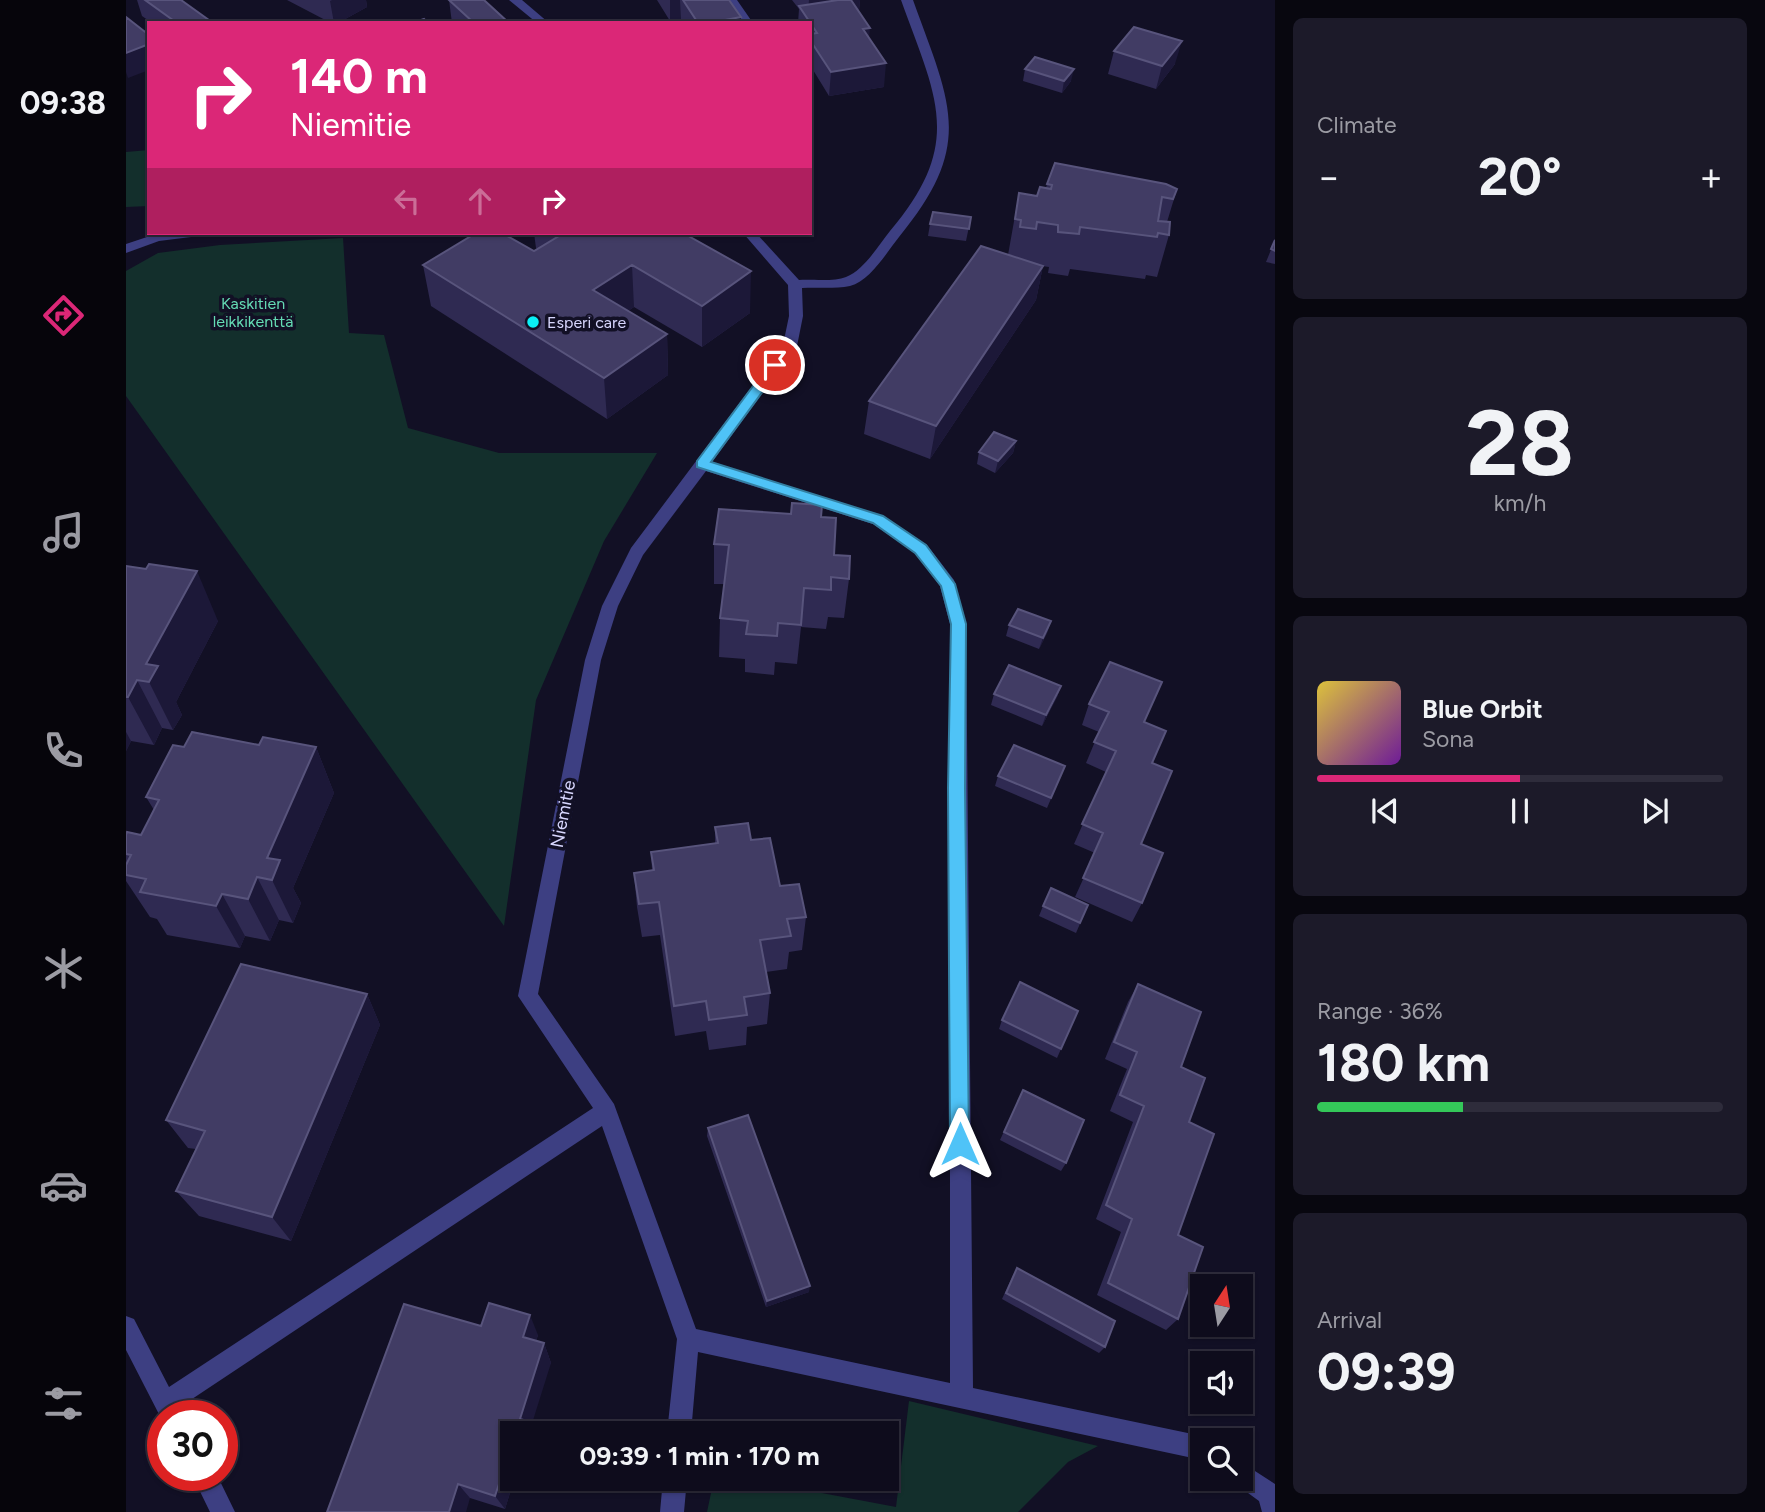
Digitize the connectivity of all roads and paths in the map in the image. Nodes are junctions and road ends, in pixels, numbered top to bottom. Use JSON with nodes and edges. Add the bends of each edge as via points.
{"nodes":[{"id":1,"x":515,"y":0,"type":"edge"},
{"id":2,"x":731,"y":0,"type":"edge"},
{"id":3,"x":907,"y":0,"type":"edge"},
{"id":4,"x":541,"y":21,"type":"edge"},
{"id":5,"x":747,"y":21,"type":"edge"},
{"id":6,"x":174,"y":235,"type":"edge"},
{"id":7,"x":752,"y":235,"type":"edge"},
{"id":8,"x":126,"y":248,"type":"edge"},
{"id":9,"x":795,"y":284,"type":"junction"},
{"id":10,"x":702,"y":464,"type":"junction"},
{"id":11,"x":607,"y":1111,"type":"junction"},
{"id":12,"x":126,"y":1327,"type":"edge"},
{"id":13,"x":688,"y":1339,"type":"junction"},
{"id":14,"x":962,"y":1398,"type":"junction"},
{"id":15,"x":164,"y":1400,"type":"edge"},
{"id":16,"x":184,"y":1400,"type":"edge"},
{"id":17,"x":680,"y":1421,"type":"edge"},
{"id":18,"x":1190,"y":1446,"type":"edge"},
{"id":19,"x":1253,"y":1483,"type":"edge"},
{"id":20,"x":212,"y":1491,"type":"edge"},
{"id":21,"x":674,"y":1491,"type":"edge"},
{"id":22,"x":223,"y":1512,"type":"edge"},
{"id":23,"x":672,"y":1512,"type":"edge"},
{"id":24,"x":1273,"y":1512,"type":"edge"}],
"edges":[{"from":1,"to":4,"type":"street"},
{"from":2,"to":5,"type":"street"},
{"from":3,"to":9,"type":"street","via":[[942,94],[944,137],[934,178],[915,210],[866,269],[849,282]]},
{"from":6,"to":8,"type":"street"},
{"from":7,"to":9,"type":"street"},
{"from":9,"to":10,"type":"street","name":"Niemitie","via":[[796,316],[790,346]]},
{"from":10,"to":11,"type":"street","name":"Niemitie","via":[[636,552],[606,617],[593,660],[528,996]]},
{"from":10,"to":14,"type":"street","via":[[878,520],[920,549],[948,584],[958,624]]},
{"from":11,"to":13,"type":"street","name":"Niemitie"},
{"from":11,"to":16,"type":"street"},
{"from":12,"to":15,"type":"street"},
{"from":13,"to":14,"type":"street"},
{"from":13,"to":17,"type":"street","name":"Niemitie"},
{"from":14,"to":18,"type":"street"},
{"from":19,"to":24,"type":"street","via":[[1269,1494]]},
{"from":20,"to":22,"type":"street"},
{"from":21,"to":23,"type":"street"}]}
